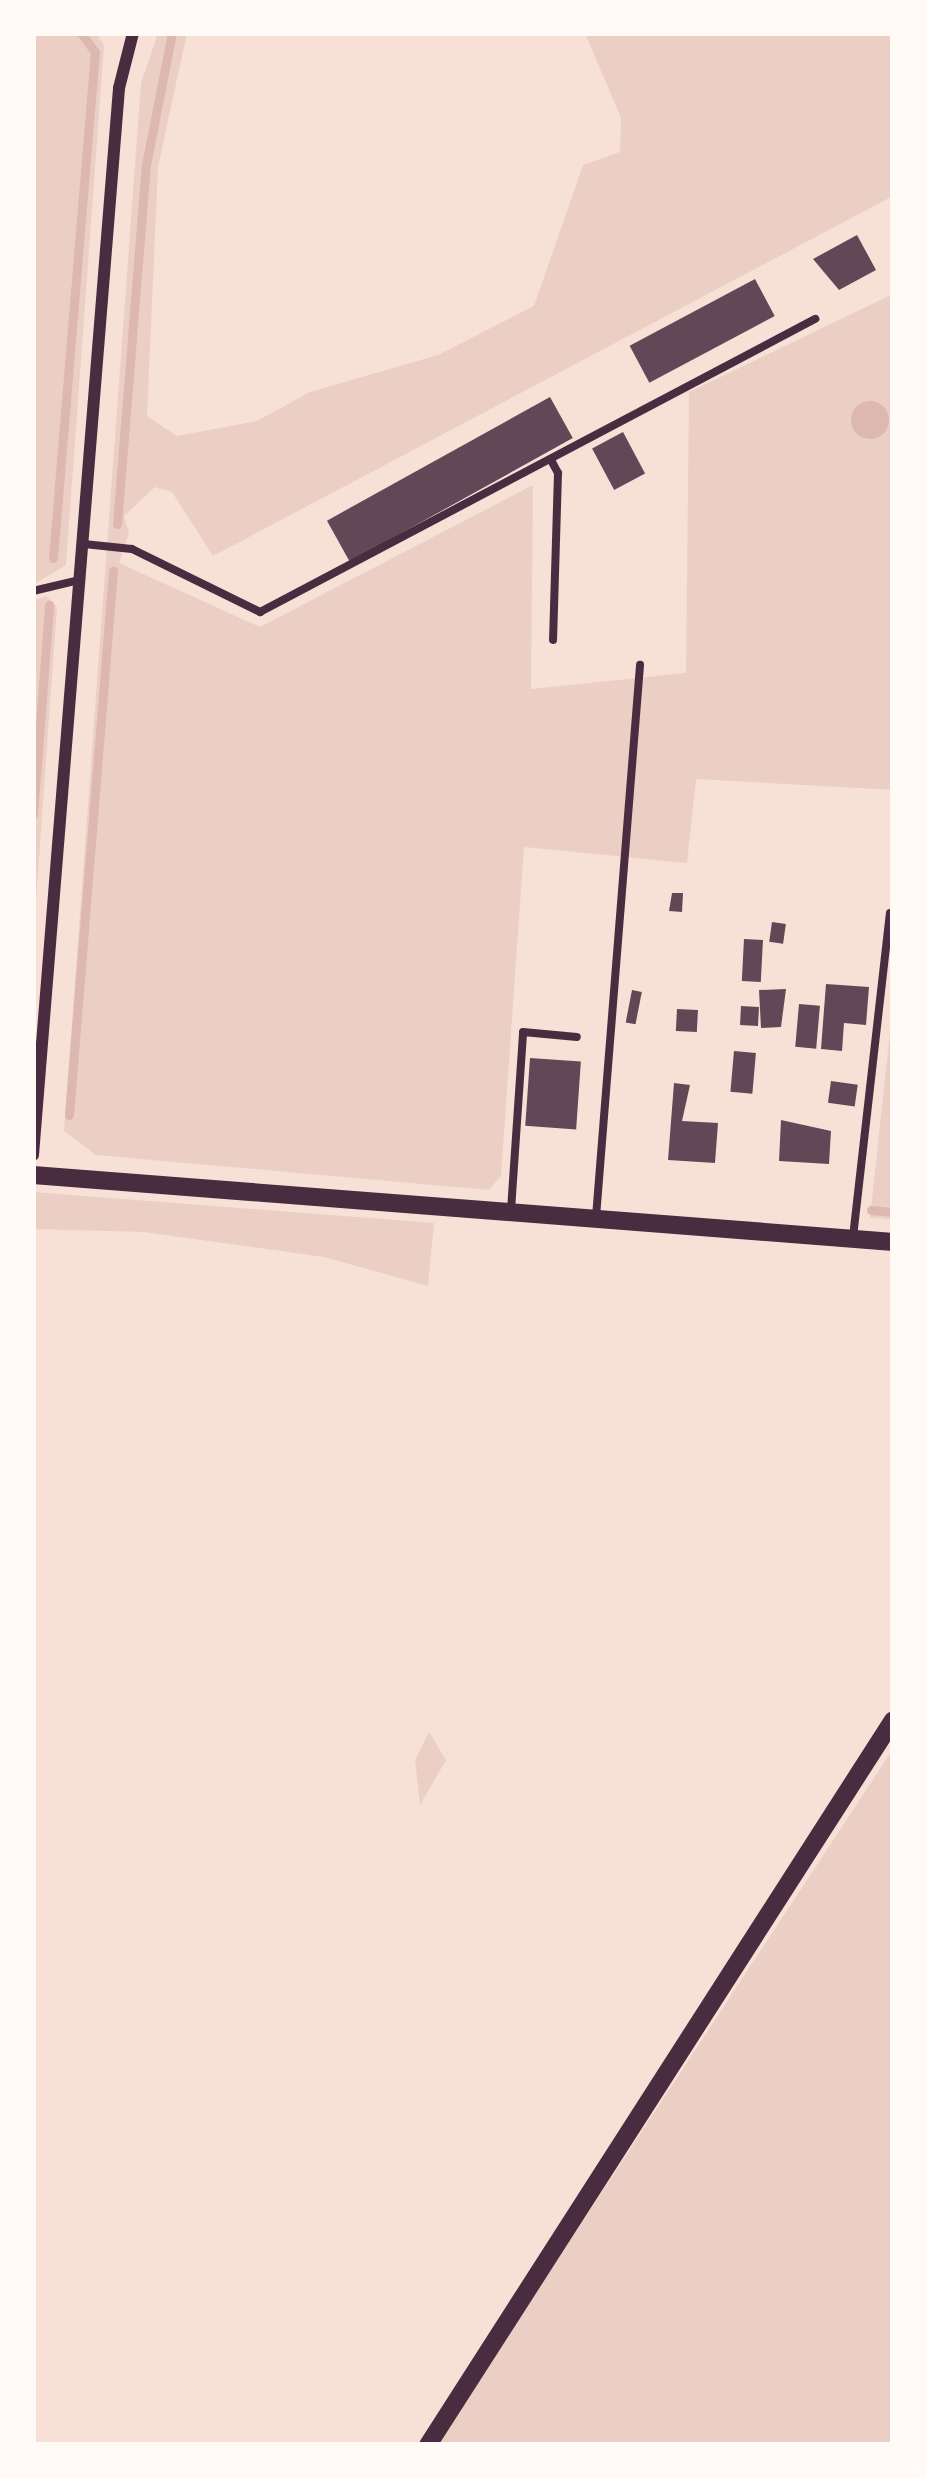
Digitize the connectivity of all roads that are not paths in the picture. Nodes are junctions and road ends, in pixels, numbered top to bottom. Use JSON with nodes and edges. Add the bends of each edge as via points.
{"nodes":[{"id":1,"x":133,"y":33,"type":"edge"},
{"id":2,"x":815,"y":319,"type":"dead end"},
{"id":3,"x":551,"y":460,"type":"junction"},
{"id":4,"x":83,"y":544,"type":"junction"},
{"id":5,"x":81,"y":580,"type":"junction"},
{"id":6,"x":33,"y":591,"type":"edge"},
{"id":7,"x":553,"y":640,"type":"dead end"},
{"id":8,"x":640,"y":664,"type":"dead end"},
{"id":9,"x":890,"y":914,"type":"dead end"},
{"id":10,"x":578,"y":1037,"type":"dead end"},
{"id":11,"x":33,"y":1155,"type":"edge"},
{"id":12,"x":33,"y":1175,"type":"edge"},
{"id":13,"x":510,"y":1212,"type":"junction"},
{"id":14,"x":596,"y":1219,"type":"junction"},
{"id":15,"x":853,"y":1239,"type":"junction"},
{"id":16,"x":893,"y":1242,"type":"edge"},
{"id":17,"x":893,"y":1720,"type":"edge"},
{"id":18,"x":431,"y":2444,"type":"edge"}],
"edges":[{"from":1,"to":4,"type":"street","via":[[119,88]]},
{"from":2,"to":3,"type":"lane"},
{"from":3,"to":4,"type":"lane","via":[[260,612],[132,550]]},
{"from":3,"to":7,"type":"lane","via":[[558,473]]},
{"from":4,"to":5,"type":"street"},
{"from":5,"to":6,"type":"lane"},
{"from":5,"to":11,"type":"street"},
{"from":8,"to":14,"type":"lane"},
{"from":9,"to":15,"type":"lane"},
{"from":10,"to":13,"type":"lane","via":[[524,1032]]},
{"from":12,"to":13,"type":"street"},
{"from":13,"to":14,"type":"street"},
{"from":14,"to":15,"type":"street"},
{"from":15,"to":16,"type":"street"},
{"from":17,"to":18,"type":"street"}]}
